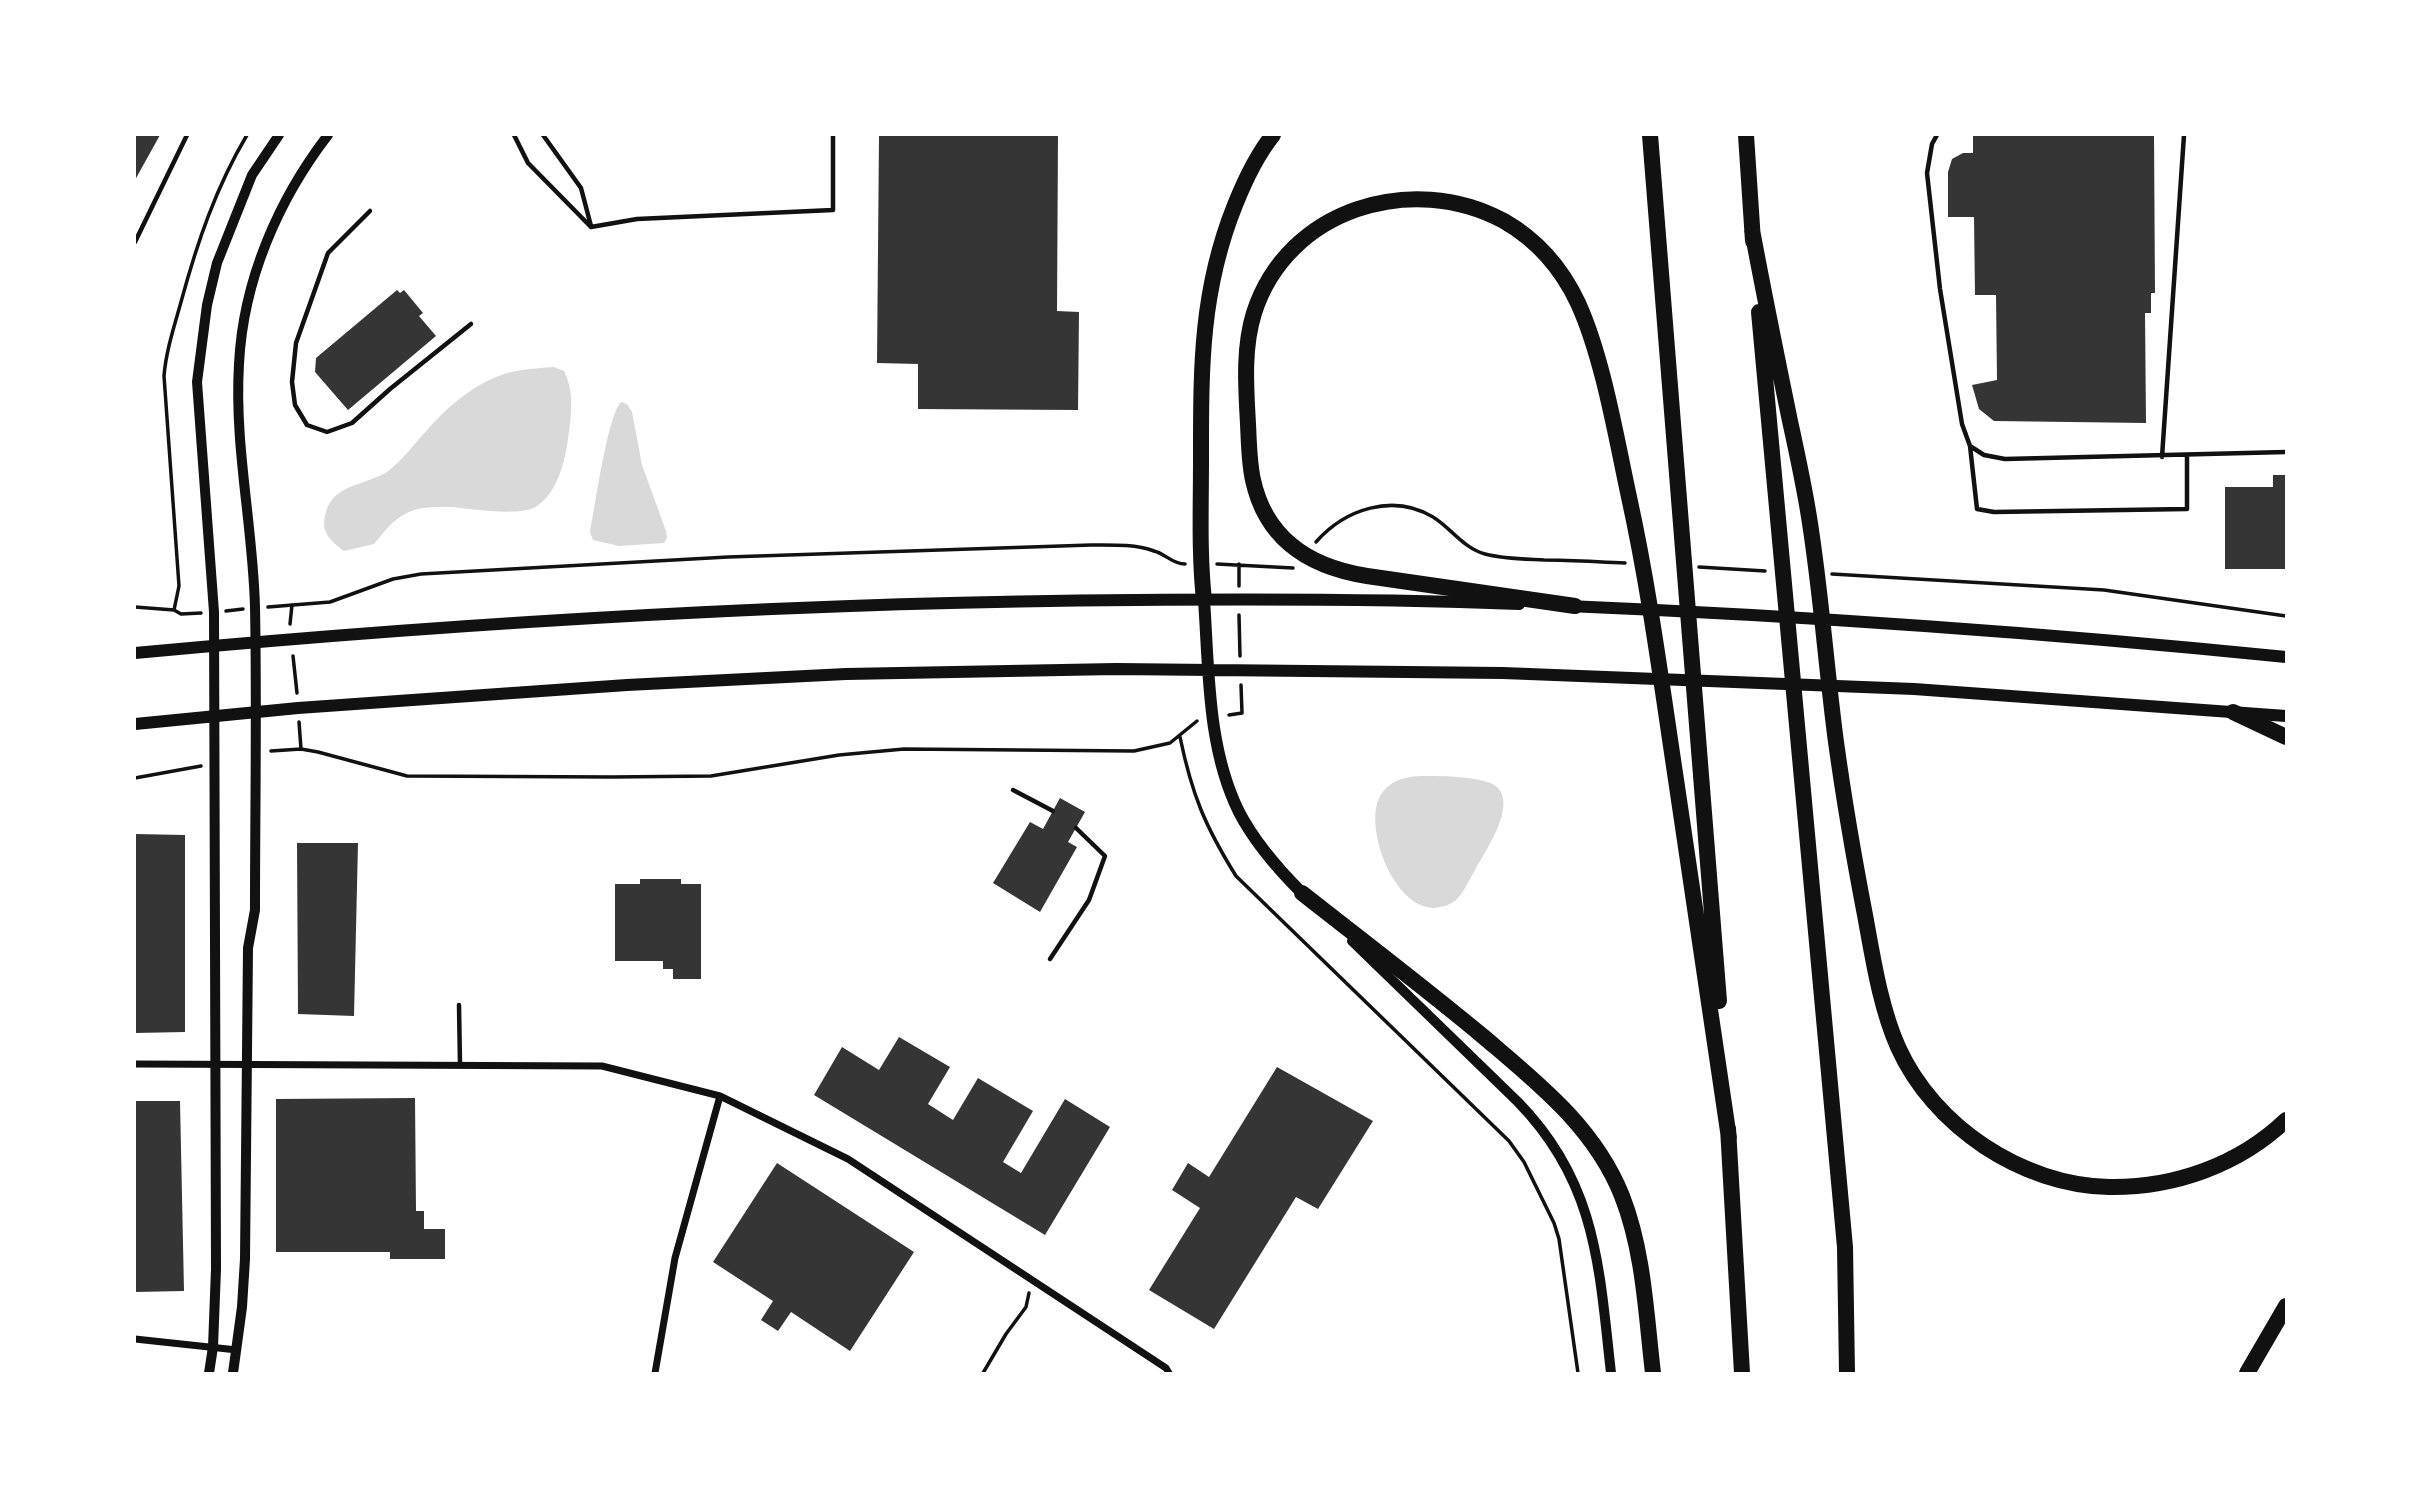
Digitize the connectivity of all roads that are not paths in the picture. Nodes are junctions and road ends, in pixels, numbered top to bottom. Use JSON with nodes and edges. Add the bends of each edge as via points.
{"nodes":[{"id":1,"x":187,"y":135,"type":"edge"},
{"id":2,"x":279,"y":135,"type":"edge"},
{"id":3,"x":328,"y":135,"type":"edge"},
{"id":4,"x":514,"y":135,"type":"edge"},
{"id":5,"x":543,"y":135,"type":"edge"},
{"id":6,"x":833,"y":135,"type":"edge"},
{"id":7,"x":1272,"y":135,"type":"edge"},
{"id":8,"x":1650,"y":135,"type":"edge"},
{"id":9,"x":1746,"y":135,"type":"edge"},
{"id":10,"x":1937,"y":135,"type":"edge"},
{"id":11,"x":2184,"y":135,"type":"edge"},
{"id":12,"x":370,"y":211,"type":"dead end"},
{"id":13,"x":591,"y":227,"type":"junction"},
{"id":14,"x":1752,"y":230,"type":"junction"},
{"id":15,"x":135,"y":242,"type":"edge"},
{"id":16,"x":471,"y":324,"type":"dead end"},
{"id":17,"x":1970,"y":446,"type":"junction"},
{"id":18,"x":2286,"y":452,"type":"edge"},
{"id":19,"x":2187,"y":456,"type":"junction"},
{"id":20,"x":2162,"y":457,"type":"junction"},
{"id":21,"x":1203,"y":600,"type":"junction"},
{"id":22,"x":1575,"y":606,"type":"junction"},
{"id":23,"x":255,"y":643,"type":"junction"},
{"id":24,"x":215,"y":646,"type":"junction"},
{"id":25,"x":135,"y":653,"type":"edge"},
{"id":26,"x":2286,"y":657,"type":"edge"},
{"id":27,"x":1209,"y":669,"type":"junction"},
{"id":28,"x":255,"y":712,"type":"junction"},
{"id":29,"x":2233,"y":712,"type":"junction"},
{"id":30,"x":215,"y":715,"type":"junction"},
{"id":31,"x":2286,"y":716,"type":"edge"},
{"id":32,"x":135,"y":724,"type":"edge"},
{"id":33,"x":2286,"y":737,"type":"edge"},
{"id":34,"x":1013,"y":790,"type":"dead end"},
{"id":35,"x":1053,"y":811,"type":"dead end"},
{"id":36,"x":1076,"y":828,"type":"dead end"},
{"id":37,"x":1302,"y":893,"type":"junction"},
{"id":38,"x":1050,"y":959,"type":"dead end"},
{"id":39,"x":459,"y":1005,"type":"dead end"},
{"id":40,"x":216,"y":1063,"type":"junction"},
{"id":41,"x":135,"y":1064,"type":"edge"},
{"id":42,"x":246,"y":1064,"type":"junction"},
{"id":43,"x":460,"y":1065,"type":"junction"},
{"id":44,"x":720,"y":1096,"type":"junction"},
{"id":45,"x":2286,"y":1120,"type":"edge"},
{"id":46,"x":1729,"y":1138,"type":"junction"},
{"id":47,"x":2286,"y":1306,"type":"edge"},
{"id":48,"x":135,"y":1339,"type":"edge"},
{"id":49,"x":213,"y":1347,"type":"junction"},
{"id":50,"x":237,"y":1350,"type":"junction"},
{"id":51,"x":654,"y":1372,"type":"edge"},
{"id":52,"x":209,"y":1373,"type":"edge"},
{"id":53,"x":233,"y":1373,"type":"edge"},
{"id":54,"x":1169,"y":1373,"type":"edge"},
{"id":55,"x":1611,"y":1373,"type":"edge"},
{"id":56,"x":1653,"y":1373,"type":"edge"},
{"id":57,"x":1742,"y":1373,"type":"edge"},
{"id":58,"x":1847,"y":1373,"type":"edge"},
{"id":59,"x":2247,"y":1373,"type":"edge"}],
"edges":[{"from":1,"to":15,"type":"lane"},
{"from":2,"to":24,"type":"street","via":[[252,175],[232,221],[217,263],[200,349],[198,394]]},
{"from":3,"to":23,"type":"street","via":[[305,164],[267,240],[246,315],[239,363]]},
{"from":4,"to":13,"type":"lane","via":[[528,163]]},
{"from":5,"to":13,"type":"lane","via":[[581,188]]},
{"from":6,"to":13,"type":"lane","via":[[833,210],[637,219]]},
{"from":7,"to":21,"type":"highway","via":[[1230,217],[1206,307],[1201,362]]},
{"from":8,"to":46,"type":"highway"},
{"from":9,"to":14,"type":"highway"},
{"from":10,"to":17,"type":"lane","via":[[1927,173],[1942,303],[1962,424]]},
{"from":11,"to":20,"type":"lane"},
{"from":12,"to":16,"type":"lane","via":[[328,253],[296,343],[295,405],[307,425],[327,432],[352,424]]},
{"from":14,"to":45,"type":"highway","via":[[1810,517],[1854,859],[1885,1009],[1898,1048],[1943,1113],[1982,1144],[2017,1165],[2086,1186],[2158,1184],[2195,1174],[2235,1158]]},
{"from":14,"to":58,"type":"highway","via":[[1845,1247]]},
{"from":17,"to":19,"type":"lane","via":[[1977,509],[1994,512],[2187,509]]},
{"from":17,"to":20,"type":"lane","via":[[1984,455],[2005,459]]},
{"from":18,"to":19,"type":"lane"},
{"from":19,"to":20,"type":"lane"},
{"from":21,"to":22,"type":"main road"},
{"from":21,"to":23,"type":"main road","via":[[720,611]]},
{"from":21,"to":27,"type":"main road"},
{"from":22,"to":26,"type":"main road","via":[[1851,621]]},
{"from":22,"to":46,"type":"highway","via":[[1328,567],[1304,556],[1268,518],[1250,462],[1247,344],[1254,311],[1270,276],[1291,250],[1321,225],[1383,201],[1418,198],[1457,203],[1516,228],[1552,261],[1577,302],[1618,446],[1655,627]]},
{"from":23,"to":24,"type":"main road"},
{"from":23,"to":28,"type":"street"},
{"from":24,"to":25,"type":"main road"},
{"from":24,"to":30,"type":"street"},
{"from":27,"to":28,"type":"main road","via":[[767,677]]},
{"from":27,"to":29,"type":"main road","via":[[1426,671],[1917,689]]},
{"from":27,"to":37,"type":"main road","via":[[1217,740],[1235,803],[1265,853]]},
{"from":28,"to":30,"type":"main road"},
{"from":28,"to":42,"type":"street","via":[[256,910],[248,948]]},
{"from":29,"to":31,"type":"main road"},
{"from":29,"to":33,"type":"highway"},
{"from":30,"to":32,"type":"main road"},
{"from":30,"to":40,"type":"street"},
{"from":34,"to":35,"type":"lane"},
{"from":36,"to":38,"type":"lane","via":[[1105,856],[1089,900]]},
{"from":37,"to":55,"type":"street","via":[[1518,1102],[1560,1153],[1595,1243]]},
{"from":37,"to":56,"type":"highway","via":[[1538,1083],[1590,1138],[1616,1181],[1633,1231]]},
{"from":39,"to":43,"type":"lane"},
{"from":40,"to":41,"type":"street"},
{"from":40,"to":42,"type":"street"},
{"from":40,"to":49,"type":"street"},
{"from":42,"to":43,"type":"street"},
{"from":42,"to":50,"type":"street","via":[[245,1259]]},
{"from":43,"to":44,"type":"street","via":[[603,1066]]},
{"from":44,"to":51,"type":"street","via":[[675,1258]]},
{"from":44,"to":54,"type":"street","via":[[848,1159]]},
{"from":46,"to":57,"type":"highway"},
{"from":47,"to":59,"type":"highway"},
{"from":48,"to":49,"type":"street"},
{"from":49,"to":50,"type":"street"},
{"from":49,"to":52,"type":"street"},
{"from":50,"to":53,"type":"street"}]}
